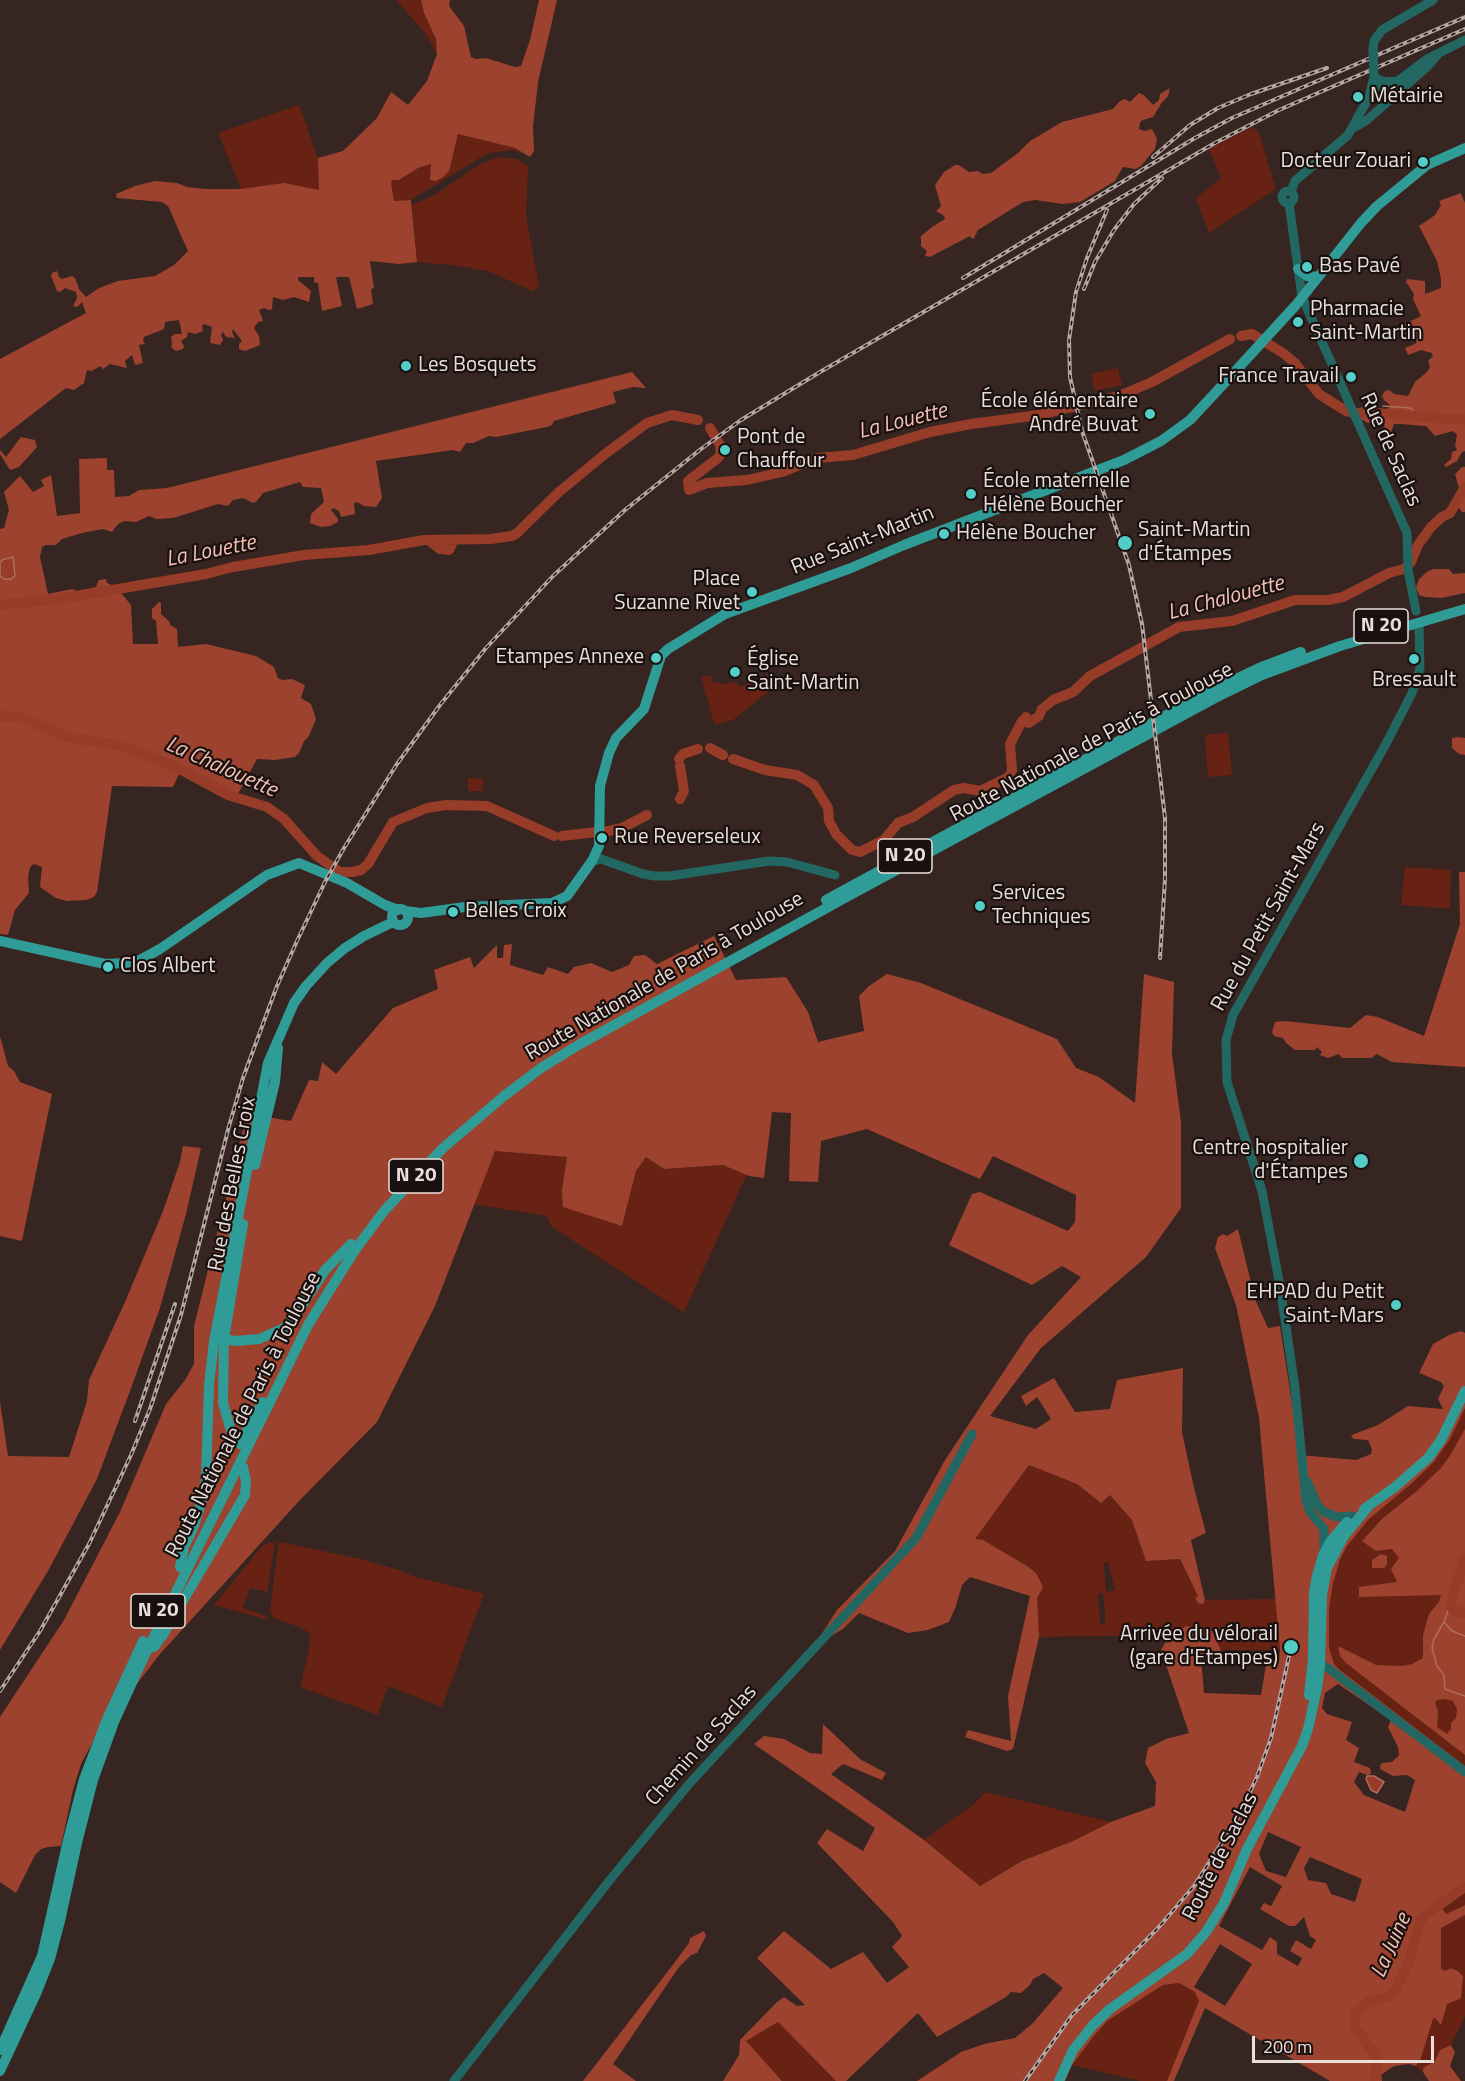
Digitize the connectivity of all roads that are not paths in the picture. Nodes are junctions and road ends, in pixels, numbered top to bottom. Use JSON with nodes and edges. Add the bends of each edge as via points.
{"nodes":[{"id":1,"x":1433,"y":0,"type":"edge"},
{"id":2,"x":1465,"y":40,"type":"edge"},
{"id":3,"x":1439,"y":52,"type":"junction"},
{"id":4,"x":1374,"y":77,"type":"junction"},
{"id":5,"x":1397,"y":81,"type":"junction"},
{"id":6,"x":1372,"y":88,"type":"junction"},
{"id":7,"x":1353,"y":128,"type":"junction"},
{"id":8,"x":1465,"y":148,"type":"edge"},
{"id":9,"x":1298,"y":269,"type":"junction"},
{"id":10,"x":1318,"y":277,"type":"junction"},
{"id":11,"x":1302,"y":297,"type":"junction"},
{"id":12,"x":1465,"y":602,"type":"edge"},
{"id":13,"x":1465,"y":609,"type":"edge"},
{"id":14,"x":1416,"y":611,"type":"dead end"},
{"id":15,"x":1419,"y":626,"type":"dead end"},
{"id":16,"x":592,"y":861,"type":"junction"},
{"id":17,"x":835,"y":875,"type":"dead end"},
{"id":18,"x":399,"y":916,"type":"junction"},
{"id":19,"x":0,"y":941,"type":"edge"},
{"id":20,"x":273,"y":1063,"type":"junction"},
{"id":21,"x":351,"y":1244,"type":"junction"},
{"id":22,"x":224,"y":1286,"type":"junction"},
{"id":23,"x":224,"y":1339,"type":"junction"},
{"id":24,"x":1465,"y":1391,"type":"edge"},
{"id":25,"x":972,"y":1434,"type":"dead end"},
{"id":26,"x":233,"y":1438,"type":"dead end"},
{"id":27,"x":243,"y":1467,"type":"dead end"},
{"id":28,"x":1305,"y":1476,"type":"junction"},
{"id":29,"x":1368,"y":1507,"type":"junction"},
{"id":30,"x":1352,"y":1516,"type":"junction"},
{"id":31,"x":1337,"y":1518,"type":"junction"},
{"id":32,"x":1324,"y":1528,"type":"junction"},
{"id":33,"x":1345,"y":1529,"type":"junction"},
{"id":34,"x":1323,"y":1555,"type":"junction"},
{"id":35,"x":180,"y":1567,"type":"junction"},
{"id":36,"x":1316,"y":1662,"type":"junction"},
{"id":37,"x":141,"y":1664,"type":"junction"},
{"id":38,"x":1465,"y":1772,"type":"edge"},
{"id":39,"x":0,"y":2050,"type":"edge"},
{"id":40,"x":0,"y":2071,"type":"edge"},
{"id":41,"x":454,"y":2081,"type":"edge"},
{"id":42,"x":1059,"y":2081,"type":"edge"}],
"edges":[{"from":1,"to":4,"type":"street","bridge":true,"via":[[1376,37]]},
{"from":2,"to":3,"type":"street"},
{"from":3,"to":5,"type":"street"},
{"from":3,"to":7,"type":"street","via":[[1427,67]]},
{"from":4,"to":5,"type":"street","via":[[1384,82]]},
{"from":4,"to":6,"type":"street"},
{"from":5,"to":6,"type":"street","via":[[1384,89]]},
{"from":6,"to":7,"type":"street"},
{"from":7,"to":9,"type":"street","name":"Rue de Saclas","via":[[1295,181],[1291,191],[1294,198],[1289,203]]},
{"from":8,"to":10,"type":"main road","name":"Rue Saint-Martin","via":[[1427,165],[1377,206]]},
{"from":9,"to":10,"type":"main road","via":[[1307,276]]},
{"from":9,"to":11,"type":"street","name":"Rue de Saclas"},
{"from":10,"to":11,"type":"main road","name":"Rue Saint-Martin"},
{"from":11,"to":14,"type":"street","name":"Rue de Saclas","via":[[1401,518],[1408,539]]},
{"from":11,"to":16,"type":"main road","name":"Rue Saint-Martin","via":[[1190,420],[1143,452],[725,614],[668,649],[661,656],[644,709],[616,738],[609,753],[600,786],[599,846]]},
{"from":12,"to":21,"type":"main road","name":"Route Nationale de Paris à Toulouse","number":"N 20","via":[[1298,653],[1211,691],[576,1038],[467,1116],[409,1172]]},
{"from":13,"to":37,"type":"main road","name":"Route Nationale de Paris à Toulouse","number":"N 20","via":[[1319,653],[1215,698],[590,1038],[504,1096],[412,1180],[384,1211],[332,1284],[308,1325]]},
{"from":15,"to":28,"type":"street","name":"Rue du Petit Saint-Mars","via":[[1420,669],[1416,685],[1228,1030],[1227,1082],[1262,1191],[1280,1288]]},
{"from":16,"to":17,"type":"street","via":[[602,859],[656,876],[769,861]]},
{"from":16,"to":18,"type":"main road","name":"Rue Saint-Martin","via":[[571,892],[552,903],[465,907]]},
{"from":18,"to":19,"type":"main road","via":[[347,883],[299,863],[267,875],[140,960],[105,964]]},
{"from":18,"to":20,"type":"main road","name":"Rue des Belles Croix","via":[[327,963],[306,986],[279,1037]]},
{"from":20,"to":22,"type":"main road","name":"Rue des Belles Croix"},
{"from":20,"to":23,"type":"main road","name":"Rue des Belles Croix","via":[[275,1082],[251,1182]]},
{"from":21,"to":23,"type":"main road","via":[[325,1270],[284,1328],[259,1339]]},
{"from":21,"to":35,"type":"main road","name":"Route Nationale de Paris à Toulouse","number":"N 20","via":[[303,1321]]},
{"from":22,"to":23,"type":"main road"},
{"from":22,"to":35,"type":"main road","via":[[209,1385],[206,1479]]},
{"from":23,"to":26,"type":"main road","via":[[223,1403]]},
{"from":24,"to":29,"type":"main road","via":[[1428,1458]]},
{"from":25,"to":41,"type":"street","name":"Chemin de Saclas","via":[[916,1538],[689,1784]]},
{"from":27,"to":37,"type":"main road","via":[[245,1496],[163,1635]]},
{"from":28,"to":31,"type":"street","via":[[1318,1506]]},
{"from":28,"to":32,"type":"street","name":"Rue du Petit Saint-Mars","via":[[1310,1512]]},
{"from":29,"to":30,"type":"main road","name":"Route de Saclas"},
{"from":29,"to":33,"type":"main road","name":"Route de Saclas"},
{"from":30,"to":31,"type":"street"},
{"from":30,"to":33,"type":"main road","name":"Route de Saclas"},
{"from":31,"to":33,"type":"street"},
{"from":32,"to":33,"type":"street"},
{"from":32,"to":34,"type":"street"},
{"from":33,"to":34,"type":"main road","name":"Route de Saclas"},
{"from":33,"to":36,"type":"main road","name":"Route de Saclas","via":[[1323,1583]]},
{"from":34,"to":36,"type":"main road","name":"Route de Saclas","via":[[1314,1592]]},
{"from":35,"to":39,"type":"main road","name":"Route Nationale de Paris à Toulouse","number":"N 20","via":[[128,1672],[92,1757],[68,1840],[42,1956]]},
{"from":36,"to":38,"type":"street"},
{"from":36,"to":42,"type":"main road","name":"Route de Saclas","via":[[1317,1688],[1302,1746],[1247,1849],[1224,1904],[1186,1954],[1093,2025],[1073,2050]]},
{"from":37,"to":40,"type":"main road","name":"Route Nationale de Paris à Toulouse","number":"N 20","via":[[93,1780],[50,1959]]}]}
